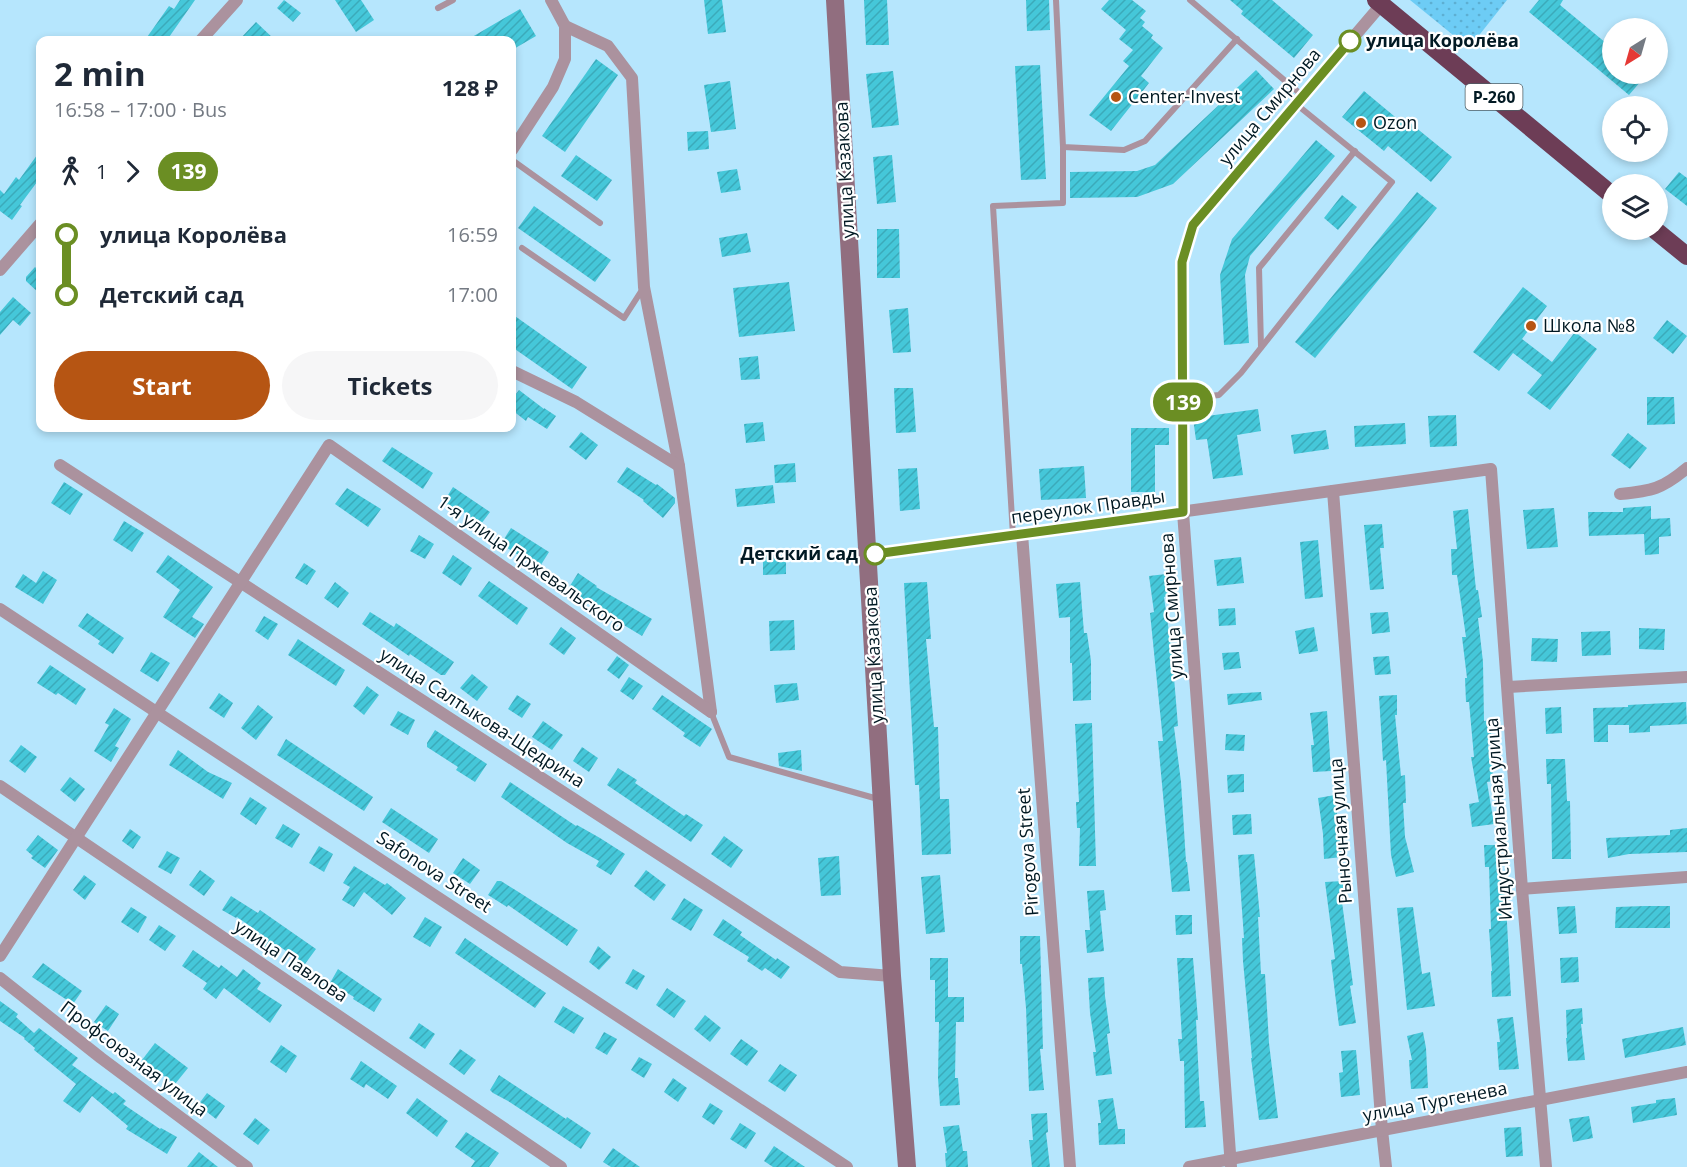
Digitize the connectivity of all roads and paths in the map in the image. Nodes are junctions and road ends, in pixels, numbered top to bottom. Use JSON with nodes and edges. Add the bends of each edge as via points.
{"nodes":[{"id":1,"x":237,"y":0,"type":"edge"},
{"id":2,"x":453,"y":0,"type":"edge"},
{"id":3,"x":551,"y":0,"type":"edge"},
{"id":4,"x":835,"y":0,"type":"edge"},
{"id":5,"x":1056,"y":0,"type":"edge"},
{"id":6,"x":1190,"y":0,"type":"edge"},
{"id":7,"x":1378,"y":2,"type":"edge"},
{"id":8,"x":438,"y":8,"type":"dead end"},
{"id":9,"x":565,"y":26,"type":"junction"},
{"id":10,"x":205,"y":36,"type":"edge"},
{"id":11,"x":1237,"y":39,"type":"junction"},
{"id":12,"x":1300,"y":100,"type":"junction"},
{"id":13,"x":516,"y":144,"type":"edge"},
{"id":14,"x":1064,"y":147,"type":"junction"},
{"id":15,"x":1355,"y":151,"type":"junction"},
{"id":16,"x":516,"y":163,"type":"edge"},
{"id":17,"x":1602,"y":187,"type":"edge"},
{"id":18,"x":600,"y":223,"type":"dead end"},
{"id":19,"x":36,"y":229,"type":"edge"},
{"id":20,"x":1667,"y":240,"type":"edge"},
{"id":21,"x":522,"y":248,"type":"dead end"},
{"id":22,"x":1687,"y":256,"type":"edge"},
{"id":23,"x":0,"y":270,"type":"edge"},
{"id":24,"x":644,"y":287,"type":"junction"},
{"id":25,"x":1261,"y":348,"type":"junction"},
{"id":26,"x":516,"y":373,"type":"edge"},
{"id":27,"x":1183,"y":399,"type":"junction"},
{"id":28,"x":60,"y":465,"type":"dead end"},
{"id":29,"x":679,"y":466,"type":"junction"},
{"id":30,"x":1687,"y":468,"type":"edge"},
{"id":31,"x":1491,"y":469,"type":"joint"},
{"id":32,"x":1333,"y":491,"type":"junction"},
{"id":33,"x":1620,"y":494,"type":"dead end"},
{"id":34,"x":1183,"y":512,"type":"junction"},
{"id":35,"x":1017,"y":535,"type":"junction"},
{"id":36,"x":868,"y":555,"type":"junction"},
{"id":37,"x":241,"y":583,"type":"junction"},
{"id":38,"x":0,"y":609,"type":"edge"},
{"id":39,"x":1687,"y":677,"type":"edge"},
{"id":40,"x":1508,"y":687,"type":"junction"},
{"id":41,"x":158,"y":711,"type":"junction"},
{"id":42,"x":711,"y":712,"type":"junction"},
{"id":43,"x":0,"y":786,"type":"edge"},
{"id":44,"x":882,"y":800,"type":"junction"},
{"id":45,"x":76,"y":837,"type":"junction"},
{"id":46,"x":1687,"y":877,"type":"edge"},
{"id":47,"x":1522,"y":889,"type":"junction"},
{"id":48,"x":0,"y":956,"type":"edge"},
{"id":49,"x":892,"y":976,"type":"junction"},
{"id":50,"x":0,"y":978,"type":"edge"},
{"id":51,"x":1687,"y":1072,"type":"edge"},
{"id":52,"x":1539,"y":1100,"type":"junction"},
{"id":53,"x":1382,"y":1130,"type":"junction"},
{"id":54,"x":1230,"y":1163,"type":"edge"},
{"id":55,"x":247,"y":1167,"type":"edge"},
{"id":56,"x":561,"y":1167,"type":"edge"},
{"id":57,"x":847,"y":1167,"type":"edge"},
{"id":58,"x":907,"y":1167,"type":"edge"},
{"id":59,"x":1070,"y":1167,"type":"edge"},
{"id":60,"x":1189,"y":1167,"type":"edge"},
{"id":61,"x":1386,"y":1167,"type":"edge"},
{"id":62,"x":1546,"y":1167,"type":"edge"}],
"edges":[{"from":1,"to":10,"type":"street"},
{"from":2,"to":8,"type":"lane"},
{"from":3,"to":9,"type":"street"},
{"from":4,"to":36,"type":"main road","name":"улица Казакова"},
{"from":5,"to":14,"type":"lane"},
{"from":6,"to":11,"type":"lane"},
{"from":7,"to":12,"type":"street","name":"улица Смирнова"},
{"from":7,"to":17,"type":"highway","number":"Р-260"},
{"from":9,"to":13,"type":"street","via":[[565,59],[553,87]]},
{"from":9,"to":24,"type":"street","via":[[608,46],[632,78]]},
{"from":11,"to":12,"type":"lane"},
{"from":11,"to":14,"type":"lane","via":[[1145,141],[1124,150]]},
{"from":12,"to":15,"type":"lane"},
{"from":12,"to":27,"type":"street","name":"улица Смирнова","via":[[1193,225],[1182,262]]},
{"from":14,"to":35,"type":"lane","via":[[1063,203],[993,206]]},
{"from":15,"to":25,"type":"lane","via":[[1259,268]]},
{"from":15,"to":25,"type":"lane","via":[[1392,182]]},
{"from":16,"to":18,"type":"lane"},
{"from":19,"to":23,"type":"street"},
{"from":20,"to":22,"type":"highway"},
{"from":21,"to":24,"type":"lane","via":[[624,318]]},
{"from":24,"to":29,"type":"street"},
{"from":25,"to":27,"type":"lane","via":[[1220,395]]},
{"from":26,"to":29,"type":"street","via":[[576,402]]},
{"from":27,"to":34,"type":"street","name":"улица Смирнова"},
{"from":28,"to":37,"type":"street","name":"улица Салтыкова-Щедрина"},
{"from":29,"to":42,"type":"street"},
{"from":30,"to":33,"type":"street","via":[[1669,483],[1645,492]]},
{"from":31,"to":32,"type":"street","name":"переулок Правды"},
{"from":31,"to":40,"type":"street","name":"Индустриальная улица"},
{"from":32,"to":34,"type":"street","name":"переулок Правды"},
{"from":32,"to":53,"type":"street","name":"Рыночная улица"},
{"from":34,"to":35,"type":"street","name":"переулок Правды"},
{"from":34,"to":54,"type":"street","name":"улица Смирнова"},
{"from":35,"to":36,"type":"street","name":"переулок Правды"},
{"from":35,"to":59,"type":"street","name":"Pirogova Street"},
{"from":36,"to":44,"type":"main road","name":"улица Казакова"},
{"from":37,"to":41,"type":"street"},
{"from":37,"to":42,"type":"street","name":"1-я улица Пржевальского","via":[[329,445]]},
{"from":37,"to":49,"type":"street","name":"улица Салтыкова-Щедрина","via":[[840,972]]},
{"from":38,"to":41,"type":"street","name":"Safonova Street"},
{"from":39,"to":40,"type":"street"},
{"from":40,"to":47,"type":"street","name":"Индустриальная улица"},
{"from":41,"to":45,"type":"street"},
{"from":41,"to":57,"type":"street","name":"Safonova Street"},
{"from":42,"to":44,"type":"lane","via":[[729,757]]},
{"from":43,"to":45,"type":"street","name":"улица Павлова"},
{"from":44,"to":49,"type":"main road","name":"улица Казакова"},
{"from":45,"to":48,"type":"street"},
{"from":45,"to":56,"type":"street","name":"улица Павлова"},
{"from":46,"to":47,"type":"street"},
{"from":47,"to":52,"type":"street","name":"Индустриальная улица"},
{"from":49,"to":58,"type":"main road","name":"улица Казакова"},
{"from":50,"to":55,"type":"street","name":"Профсоюзная улица"},
{"from":51,"to":52,"type":"street","name":"улица Тургенева"},
{"from":52,"to":53,"type":"street","name":"улица Тургенева"},
{"from":52,"to":62,"type":"street","name":"Индустриальная улица"},
{"from":53,"to":54,"type":"street","name":"улица Тургенева"},
{"from":53,"to":61,"type":"street","name":"Рыночная улица"},
{"from":54,"to":60,"type":"street","name":"улица Тургенева"}]}
